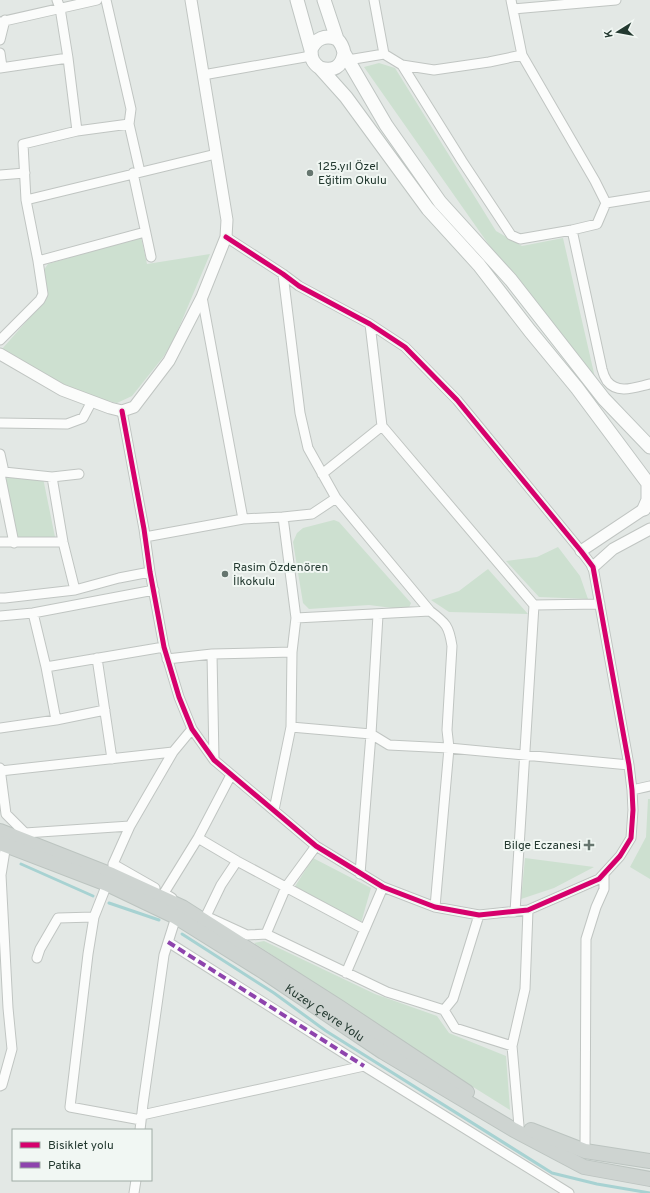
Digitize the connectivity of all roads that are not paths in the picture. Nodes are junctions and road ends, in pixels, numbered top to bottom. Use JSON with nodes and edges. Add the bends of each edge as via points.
{"nodes":[{"id":1,"x":97,"y":0,"type":"edge"},
{"id":2,"x":106,"y":0,"type":"edge"},
{"id":3,"x":191,"y":0,"type":"edge"},
{"id":4,"x":297,"y":0,"type":"edge"},
{"id":5,"x":324,"y":0,"type":"edge"},
{"id":6,"x":374,"y":0,"type":"edge"},
{"id":7,"x":616,"y":0,"type":"edge"},
{"id":8,"x":58,"y":4,"type":"edge"},
{"id":9,"x":512,"y":5,"type":"edge"},
{"id":10,"x":2,"y":21,"type":"edge"},
{"id":11,"x":336,"y":39,"type":"junction"},
{"id":12,"x":0,"y":40,"type":"edge"},
{"id":13,"x":0,"y":53,"type":"edge"},
{"id":14,"x":311,"y":53,"type":"junction"},
{"id":15,"x":384,"y":54,"type":"junction"},
{"id":16,"x":522,"y":55,"type":"junction"},
{"id":17,"x":346,"y":57,"type":"junction"},
{"id":18,"x":68,"y":58,"type":"junction"},
{"id":19,"x":402,"y":65,"type":"junction"},
{"id":20,"x":1,"y":68,"type":"edge"},
{"id":21,"x":320,"y":68,"type":"junction"},
{"id":22,"x":203,"y":75,"type":"junction"},
{"id":23,"x":129,"y":124,"type":"junction"},
{"id":24,"x":77,"y":131,"type":"junction"},
{"id":25,"x":216,"y":154,"type":"junction"},
{"id":26,"x":25,"y":173,"type":"junction"},
{"id":27,"x":136,"y":173,"type":"junction"},
{"id":28,"x":0,"y":175,"type":"edge"},
{"id":29,"x":650,"y":196,"type":"edge"},
{"id":30,"x":26,"y":200,"type":"junction"},
{"id":31,"x":606,"y":203,"type":"junction"},
{"id":32,"x":572,"y":230,"type":"junction"},
{"id":33,"x":145,"y":232,"type":"junction"},
{"id":34,"x":226,"y":237,"type":"junction"},
{"id":35,"x":151,"y":257,"type":"dead end"},
{"id":36,"x":38,"y":261,"type":"junction"},
{"id":37,"x":283,"y":274,"type":"junction"},
{"id":38,"x":299,"y":286,"type":"junction"},
{"id":39,"x":202,"y":297,"type":"junction"},
{"id":40,"x":286,"y":298,"type":"junction"},
{"id":41,"x":370,"y":324,"type":"junction"},
{"id":42,"x":0,"y":340,"type":"edge"},
{"id":43,"x":0,"y":354,"type":"edge"},
{"id":44,"x":650,"y":384,"type":"edge"},
{"id":45,"x":92,"y":401,"type":"junction"},
{"id":46,"x":122,"y":412,"type":"junction"},
{"id":47,"x":0,"y":423,"type":"edge"},
{"id":48,"x":382,"y":426,"type":"junction"},
{"id":49,"x":650,"y":447,"type":"edge"},
{"id":50,"x":0,"y":454,"type":"edge"},
{"id":51,"x":4,"y":472,"type":"junction"},
{"id":52,"x":79,"y":474,"type":"dead end"},
{"id":53,"x":322,"y":474,"type":"junction"},
{"id":54,"x":52,"y":477,"type":"junction"},
{"id":55,"x":649,"y":485,"type":"edge"},
{"id":56,"x":336,"y":498,"type":"junction"},
{"id":57,"x":647,"y":507,"type":"edge"},
{"id":58,"x":283,"y":518,"type":"junction"},
{"id":59,"x":243,"y":519,"type":"junction"},
{"id":60,"x":650,"y":529,"type":"edge"},
{"id":61,"x":145,"y":537,"type":"junction"},
{"id":62,"x":0,"y":542,"type":"edge"},
{"id":63,"x":63,"y":542,"type":"junction"},
{"id":64,"x":14,"y":543,"type":"junction"},
{"id":65,"x":582,"y":551,"type":"junction"},
{"id":66,"x":593,"y":567,"type":"junction"},
{"id":67,"x":150,"y":572,"type":"junction"},
{"id":68,"x":75,"y":590,"type":"junction"},
{"id":69,"x":154,"y":590,"type":"junction"},
{"id":70,"x":0,"y":598,"type":"edge"},
{"id":71,"x":600,"y":604,"type":"junction"},
{"id":72,"x":534,"y":605,"type":"junction"},
{"id":73,"x":430,"y":611,"type":"junction"},
{"id":74,"x":33,"y":613,"type":"junction"},
{"id":75,"x":378,"y":615,"type":"junction"},
{"id":76,"x":0,"y":616,"type":"edge"},
{"id":77,"x":296,"y":618,"type":"junction"},
{"id":78,"x":164,"y":647,"type":"junction"},
{"id":79,"x":292,"y":652,"type":"junction"},
{"id":80,"x":212,"y":654,"type":"junction"},
{"id":81,"x":97,"y":658,"type":"junction"},
{"id":82,"x":167,"y":658,"type":"junction"},
{"id":83,"x":46,"y":667,"type":"junction"},
{"id":84,"x":105,"y":710,"type":"junction"},
{"id":85,"x":56,"y":720,"type":"junction"},
{"id":86,"x":291,"y":727,"type":"junction"},
{"id":87,"x":0,"y":728,"type":"edge"},
{"id":88,"x":192,"y":729,"type":"junction"},
{"id":89,"x":371,"y":734,"type":"junction"},
{"id":90,"x":449,"y":748,"type":"junction"},
{"id":91,"x":173,"y":752,"type":"junction"},
{"id":92,"x":525,"y":755,"type":"junction"},
{"id":93,"x":112,"y":759,"type":"junction"},
{"id":94,"x":214,"y":760,"type":"junction"},
{"id":95,"x":629,"y":765,"type":"junction"},
{"id":96,"x":0,"y":770,"type":"edge"},
{"id":97,"x":231,"y":775,"type":"junction"},
{"id":98,"x":650,"y":786,"type":"edge"},
{"id":99,"x":632,"y":790,"type":"junction"},
{"id":100,"x":274,"y":810,"type":"junction"},
{"id":101,"x":3,"y":814,"type":"edge"},
{"id":102,"x":130,"y":826,"type":"junction"},
{"id":103,"x":3,"y":838,"type":"edge"},
{"id":104,"x":198,"y":838,"type":"junction"},
{"id":105,"x":316,"y":846,"type":"junction"},
{"id":106,"x":237,"y":861,"type":"junction"},
{"id":107,"x":111,"y":874,"type":"junction"},
{"id":108,"x":360,"y":874,"type":"junction"},
{"id":109,"x":604,"y":874,"type":"junction"},
{"id":110,"x":286,"y":887,"type":"junction"},
{"id":111,"x":383,"y":887,"type":"junction"},
{"id":112,"x":164,"y":893,"type":"junction"},
{"id":113,"x":435,"y":908,"type":"junction"},
{"id":114,"x":528,"y":910,"type":"junction"},
{"id":115,"x":514,"y":912,"type":"junction"},
{"id":116,"x":479,"y":915,"type":"junction"},
{"id":117,"x":206,"y":916,"type":"junction"},
{"id":118,"x":94,"y":917,"type":"junction"},
{"id":119,"x":176,"y":917,"type":"junction"},
{"id":120,"x":364,"y":929,"type":"junction"},
{"id":121,"x":266,"y":934,"type":"junction"},
{"id":122,"x":168,"y":942,"type":"junction"},
{"id":123,"x":37,"y":958,"type":"dead end"},
{"id":124,"x":346,"y":973,"type":"junction"},
{"id":125,"x":444,"y":1010,"type":"junction"},
{"id":126,"x":512,"y":1046,"type":"junction"},
{"id":127,"x":364,"y":1066,"type":"junction"},
{"id":128,"x":0,"y":1086,"type":"edge"},
{"id":129,"x":142,"y":1117,"type":"junction"},
{"id":130,"x":519,"y":1126,"type":"junction"},
{"id":131,"x":140,"y":1129,"type":"edge"},
{"id":132,"x":585,"y":1151,"type":"junction"},
{"id":133,"x":650,"y":1161,"type":"edge"},
{"id":134,"x":650,"y":1179,"type":"edge"},
{"id":135,"x":136,"y":1181,"type":"edge"},
{"id":136,"x":134,"y":1193,"type":"edge"},
{"id":137,"x":568,"y":1193,"type":"edge"}],
"edges":[{"from":1,"to":8,"type":"street"},
{"from":2,"to":23,"type":"street","via":[[131,108]]},
{"from":3,"to":22,"type":"street"},
{"from":4,"to":14,"type":"main road"},
{"from":5,"to":11,"type":"main road"},
{"from":6,"to":15,"type":"street"},
{"from":7,"to":9,"type":"street"},
{"from":8,"to":10,"type":"street"},
{"from":8,"to":18,"type":"street"},
{"from":9,"to":16,"type":"street"},
{"from":10,"to":12,"type":"street"},
{"from":11,"to":14,"type":"main road","via":[[320,38]]},
{"from":11,"to":17,"type":"main road","via":[[344,48]]},
{"from":13,"to":20,"type":"street"},
{"from":14,"to":21,"type":"main road","via":[[315,65]]},
{"from":14,"to":22,"type":"street"},
{"from":15,"to":17,"type":"street"},
{"from":15,"to":19,"type":"street"},
{"from":16,"to":19,"type":"street","via":[[434,70]]},
{"from":16,"to":31,"type":"street"},
{"from":17,"to":21,"type":"main road","via":[[336,68]]},
{"from":17,"to":49,"type":"main road","via":[[386,125],[440,202],[511,280],[604,399]]},
{"from":18,"to":20,"type":"street"},
{"from":18,"to":24,"type":"street"},
{"from":19,"to":32,"type":"street","via":[[511,235],[520,239]]},
{"from":21,"to":55,"type":"main road","via":[[346,97],[428,208],[479,265],[577,388]]},
{"from":22,"to":25,"type":"street"},
{"from":23,"to":24,"type":"street"},
{"from":23,"to":27,"type":"street"},
{"from":24,"to":26,"type":"street","via":[[23,144]]},
{"from":25,"to":27,"type":"street"},
{"from":25,"to":34,"type":"street","via":[[227,220]]},
{"from":26,"to":28,"type":"street"},
{"from":26,"to":30,"type":"street"},
{"from":27,"to":30,"type":"street"},
{"from":27,"to":33,"type":"street"},
{"from":29,"to":31,"type":"street"},
{"from":30,"to":36,"type":"street"},
{"from":31,"to":32,"type":"street","via":[[597,224]]},
{"from":32,"to":44,"type":"street","via":[[602,369],[607,381],[614,387],[624,390]]},
{"from":33,"to":35,"type":"street"},
{"from":33,"to":36,"type":"street"},
{"from":34,"to":37,"type":"street"},
{"from":34,"to":39,"type":"street"},
{"from":36,"to":42,"type":"street","via":[[43,294]]},
{"from":37,"to":38,"type":"street"},
{"from":37,"to":40,"type":"street"},
{"from":38,"to":40,"type":"street"},
{"from":38,"to":41,"type":"street"},
{"from":39,"to":46,"type":"street","via":[[169,361],[134,407]]},
{"from":39,"to":59,"type":"street"},
{"from":40,"to":53,"type":"street","via":[[300,413],[308,448]]},
{"from":41,"to":48,"type":"street"},
{"from":41,"to":65,"type":"street","via":[[405,347],[457,400]]},
{"from":43,"to":45,"type":"street","via":[[62,390]]},
{"from":45,"to":46,"type":"street"},
{"from":45,"to":47,"type":"street","via":[[83,418],[67,424]]},
{"from":46,"to":61,"type":"street"},
{"from":48,"to":53,"type":"street"},
{"from":48,"to":72,"type":"street"},
{"from":50,"to":51,"type":"street"},
{"from":51,"to":54,"type":"street"},
{"from":51,"to":64,"type":"street","via":[[0,474]]},
{"from":52,"to":54,"type":"street"},
{"from":53,"to":56,"type":"street"},
{"from":54,"to":63,"type":"street"},
{"from":55,"to":57,"type":"main road"},
{"from":56,"to":58,"type":"street","via":[[312,514]]},
{"from":56,"to":73,"type":"street"},
{"from":57,"to":65,"type":"street"},
{"from":58,"to":59,"type":"street"},
{"from":58,"to":77,"type":"street"},
{"from":59,"to":61,"type":"street"},
{"from":60,"to":66,"type":"street","via":[[613,549]]},
{"from":61,"to":67,"type":"street"},
{"from":62,"to":64,"type":"street"},
{"from":63,"to":64,"type":"street"},
{"from":63,"to":68,"type":"street"},
{"from":65,"to":66,"type":"street"},
{"from":66,"to":71,"type":"street"},
{"from":67,"to":68,"type":"street"},
{"from":67,"to":69,"type":"street"},
{"from":68,"to":70,"type":"street"},
{"from":69,"to":74,"type":"street"},
{"from":69,"to":78,"type":"street"},
{"from":71,"to":72,"type":"street"},
{"from":71,"to":95,"type":"street"},
{"from":72,"to":92,"type":"street"},
{"from":73,"to":75,"type":"street"},
{"from":73,"to":90,"type":"street","via":[[444,621],[452,646],[447,730]]},
{"from":74,"to":76,"type":"street"},
{"from":74,"to":83,"type":"street"},
{"from":75,"to":77,"type":"street"},
{"from":75,"to":89,"type":"street"},
{"from":77,"to":79,"type":"street"},
{"from":78,"to":81,"type":"street"},
{"from":78,"to":82,"type":"street"},
{"from":79,"to":80,"type":"street"},
{"from":79,"to":86,"type":"street"},
{"from":80,"to":82,"type":"street"},
{"from":80,"to":94,"type":"street"},
{"from":81,"to":83,"type":"street"},
{"from":81,"to":84,"type":"street"},
{"from":82,"to":88,"type":"street"},
{"from":83,"to":85,"type":"street"},
{"from":84,"to":85,"type":"street"},
{"from":84,"to":93,"type":"street"},
{"from":85,"to":87,"type":"street"},
{"from":86,"to":89,"type":"street"},
{"from":86,"to":100,"type":"street"},
{"from":88,"to":91,"type":"street"},
{"from":88,"to":94,"type":"street"},
{"from":89,"to":90,"type":"street","via":[[389,745]]},
{"from":89,"to":108,"type":"street"},
{"from":90,"to":92,"type":"street"},
{"from":90,"to":113,"type":"street"},
{"from":91,"to":93,"type":"street"},
{"from":91,"to":102,"type":"street"},
{"from":92,"to":95,"type":"street"},
{"from":92,"to":115,"type":"street"},
{"from":93,"to":96,"type":"street"},
{"from":94,"to":97,"type":"street"},
{"from":95,"to":99,"type":"street"},
{"from":96,"to":101,"type":"street"},
{"from":97,"to":100,"type":"street"},
{"from":97,"to":104,"type":"street"},
{"from":98,"to":99,"type":"street"},
{"from":99,"to":109,"type":"street","via":[[631,838]]},
{"from":100,"to":105,"type":"street"},
{"from":101,"to":102,"type":"street","via":[[25,833]]},
{"from":101,"to":103,"type":"street"},
{"from":102,"to":107,"type":"street"},
{"from":103,"to":107,"type":"main road","name":"Kuzey Çevre Yolu"},
{"from":103,"to":128,"type":"street","via":[[2,875],[12,1049]]},
{"from":104,"to":106,"type":"street"},
{"from":104,"to":112,"type":"street"},
{"from":105,"to":108,"type":"street"},
{"from":105,"to":110,"type":"street"},
{"from":106,"to":110,"type":"street"},
{"from":106,"to":117,"type":"street","via":[[221,885]]},
{"from":107,"to":112,"type":"street"},
{"from":107,"to":118,"type":"street"},
{"from":107,"to":119,"type":"main road","name":"Kuzey Çevre Yolu"},
{"from":107,"to":130,"type":"main road","name":"Kuzey Çevre Yolu","via":[[182,907]]},
{"from":108,"to":111,"type":"street"},
{"from":109,"to":114,"type":"street","via":[[599,879]]},
{"from":109,"to":132,"type":"street","via":[[604,889],[586,939]]},
{"from":110,"to":120,"type":"street"},
{"from":110,"to":121,"type":"street"},
{"from":111,"to":113,"type":"street"},
{"from":111,"to":120,"type":"street"},
{"from":112,"to":117,"type":"street"},
{"from":113,"to":116,"type":"street"},
{"from":114,"to":115,"type":"street"},
{"from":114,"to":126,"type":"street","via":[[525,989]]},
{"from":115,"to":116,"type":"street"},
{"from":116,"to":125,"type":"street","via":[[453,999]]},
{"from":117,"to":121,"type":"street","via":[[248,935]]},
{"from":118,"to":123,"type":"street","via":[[58,918]]},
{"from":118,"to":129,"type":"street","via":[[70,1107]]},
{"from":119,"to":122,"type":"street"},
{"from":119,"to":134,"type":"main road","name":"Kuzey Çevre Yolu","via":[[264,972],[383,1052],[514,1130],[584,1167]]},
{"from":120,"to":124,"type":"street"},
{"from":121,"to":124,"type":"street"},
{"from":122,"to":127,"type":"street"},
{"from":122,"to":129,"type":"street","via":[[164,955]]},
{"from":124,"to":125,"type":"street","via":[[387,992]]},
{"from":125,"to":126,"type":"street","via":[[455,1028]]},
{"from":126,"to":130,"type":"street"},
{"from":127,"to":129,"type":"street"},
{"from":127,"to":137,"type":"street"},
{"from":129,"to":131,"type":"street"},
{"from":130,"to":132,"type":"main road","name":"Kuzey Çevre Yolu"},
{"from":132,"to":133,"type":"main road","name":"Kuzey Çevre Yolu"},
{"from":135,"to":136,"type":"street"}]}
